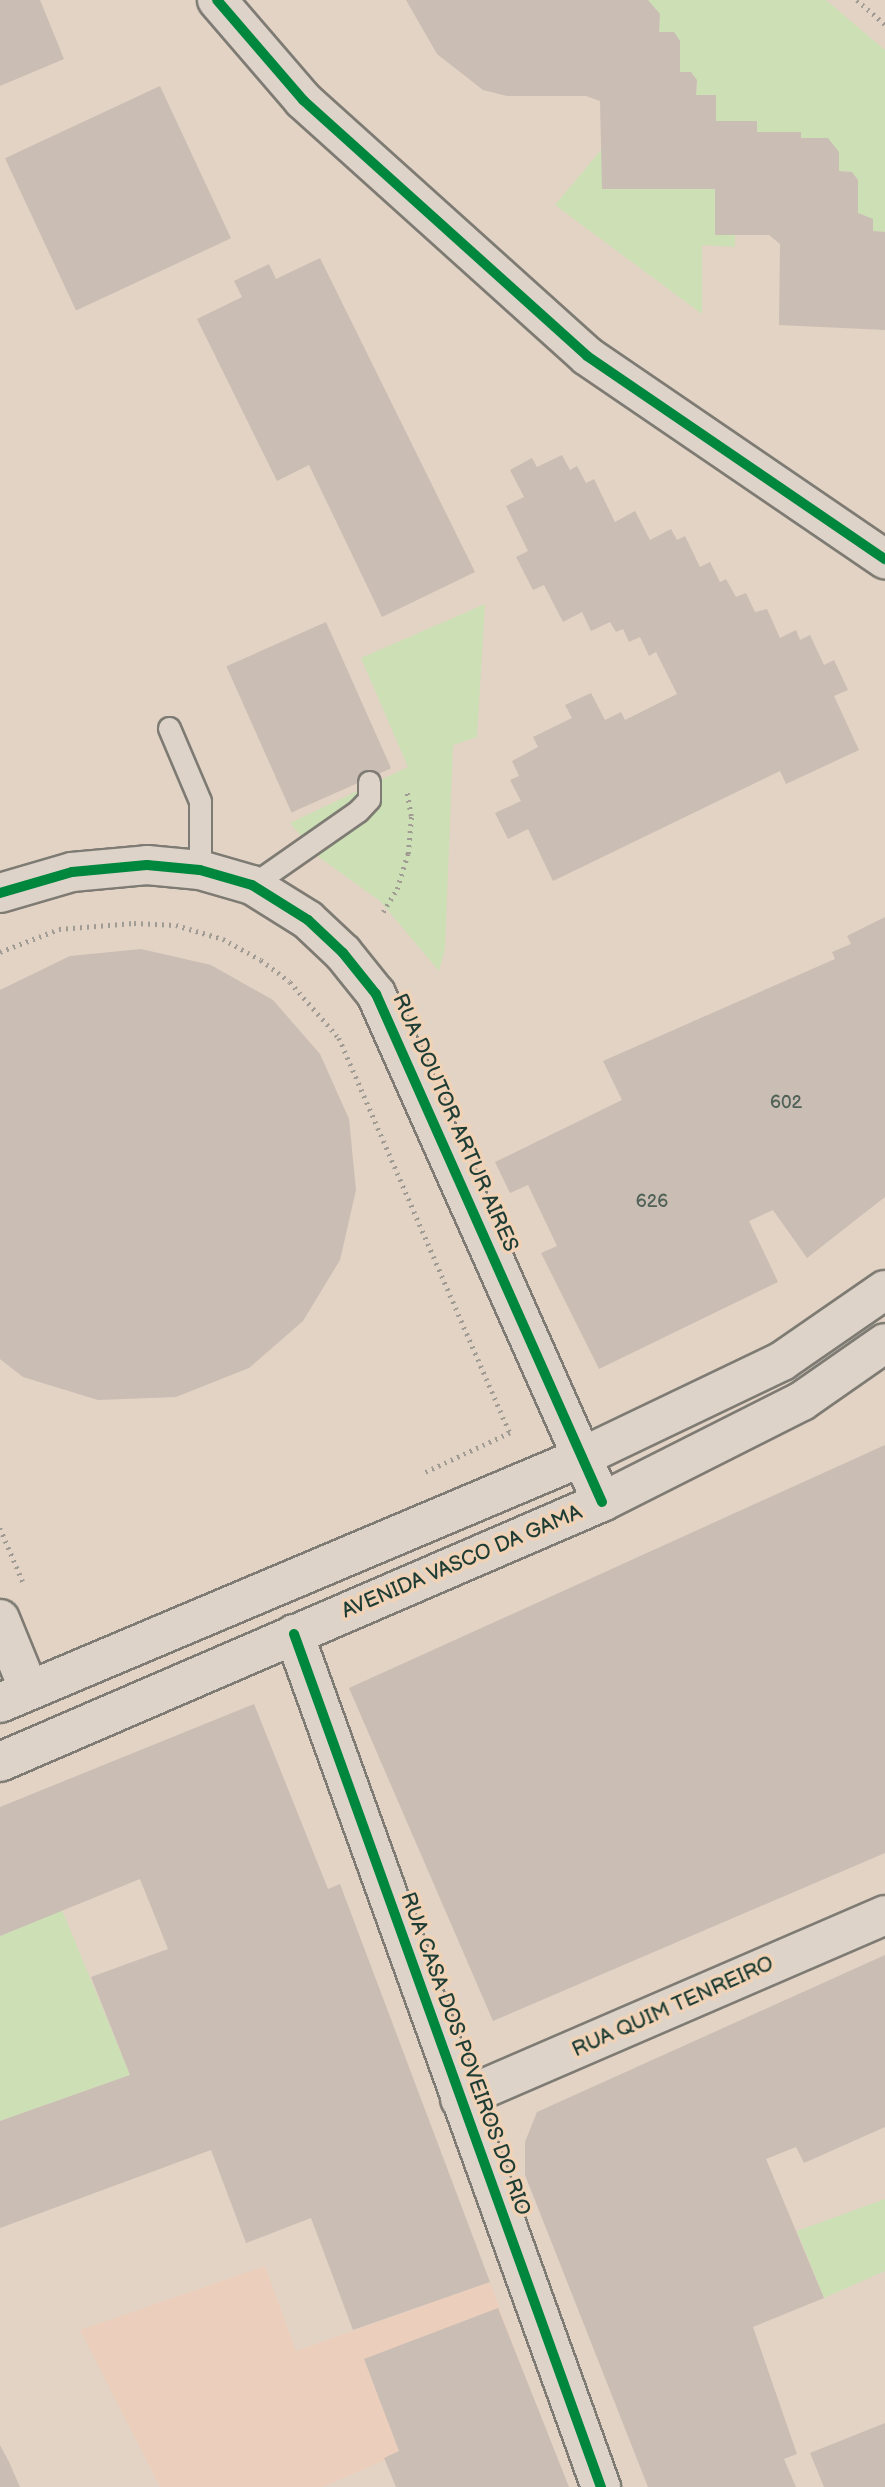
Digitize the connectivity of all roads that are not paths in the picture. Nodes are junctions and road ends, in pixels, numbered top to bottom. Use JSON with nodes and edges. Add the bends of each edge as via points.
{"nodes":[{"id":1,"x":217,"y":0,"type":"edge"},
{"id":2,"x":885,"y":559,"type":"edge"},
{"id":3,"x":169,"y":728,"type":"dead end"},
{"id":4,"x":369,"y":782,"type":"dead end"},
{"id":5,"x":200,"y":870,"type":"junction"},
{"id":6,"x":251,"y":885,"type":"junction"},
{"id":7,"x":0,"y":892,"type":"edge"},
{"id":8,"x":885,"y":1290,"type":"edge"},
{"id":9,"x":885,"y":1343,"type":"edge"},
{"id":10,"x":582,"y":1457,"type":"junction"},
{"id":11,"x":602,"y":1502,"type":"junction"},
{"id":12,"x":419,"y":1524,"type":"junction"},
{"id":13,"x":0,"y":1619,"type":"edge"},
{"id":14,"x":294,"y":1634,"type":"junction"},
{"id":15,"x":15,"y":1696,"type":"edge"},
{"id":16,"x":0,"y":1762,"type":"edge"},
{"id":17,"x":885,"y":1914,"type":"edge"},
{"id":18,"x":460,"y":2099,"type":"junction"},
{"id":19,"x":601,"y":2487,"type":"edge"}],
"edges":[{"from":1,"to":2,"type":"street","via":[[303,100],[587,356]]},
{"from":3,"to":5,"type":"lane","via":[[200,802]]},
{"from":4,"to":6,"type":"lane","via":[[369,799],[358,811]]},
{"from":5,"to":6,"type":"street","name":"RUA DOUTOR ARTUR AIRES"},
{"from":5,"to":7,"type":"street","name":"RUA DOUTOR ARTUR AIRES","via":[[147,865],[72,872]]},
{"from":6,"to":10,"type":"street","name":"RUA DOUTOR ARTUR AIRES","via":[[308,920],[376,993]]},
{"from":8,"to":10,"type":"street","name":"AVENIDA VASCO DA GAMA","via":[[782,1361]]},
{"from":9,"to":11,"type":"street","name":"AVENIDA VASCO DA GAMA","via":[[802,1401]]},
{"from":10,"to":11,"type":"street","name":"RUA DOUTOR ARTUR AIRES"},
{"from":10,"to":12,"type":"street","name":"AVENIDA VASCO DA GAMA"},
{"from":11,"to":14,"type":"street","name":"AVENIDA VASCO DA GAMA"},
{"from":12,"to":14,"type":"street","name":"AVENIDA VASCO DA GAMA","via":[[389,1558],[290,1605]]},
{"from":12,"to":15,"type":"street","name":"AVENIDA VASCO DA GAMA"},
{"from":13,"to":15,"type":"street"},
{"from":14,"to":16,"type":"street","name":"AVENIDA VASCO DA GAMA"},
{"from":14,"to":18,"type":"street","name":"RUA CASA DOS POVEIROS DO RIO"},
{"from":17,"to":18,"type":"street","name":"RUA QUIM TENREIRO"},
{"from":18,"to":19,"type":"street","name":"RUA CASA DOS POVEIROS DO RIO"}]}
